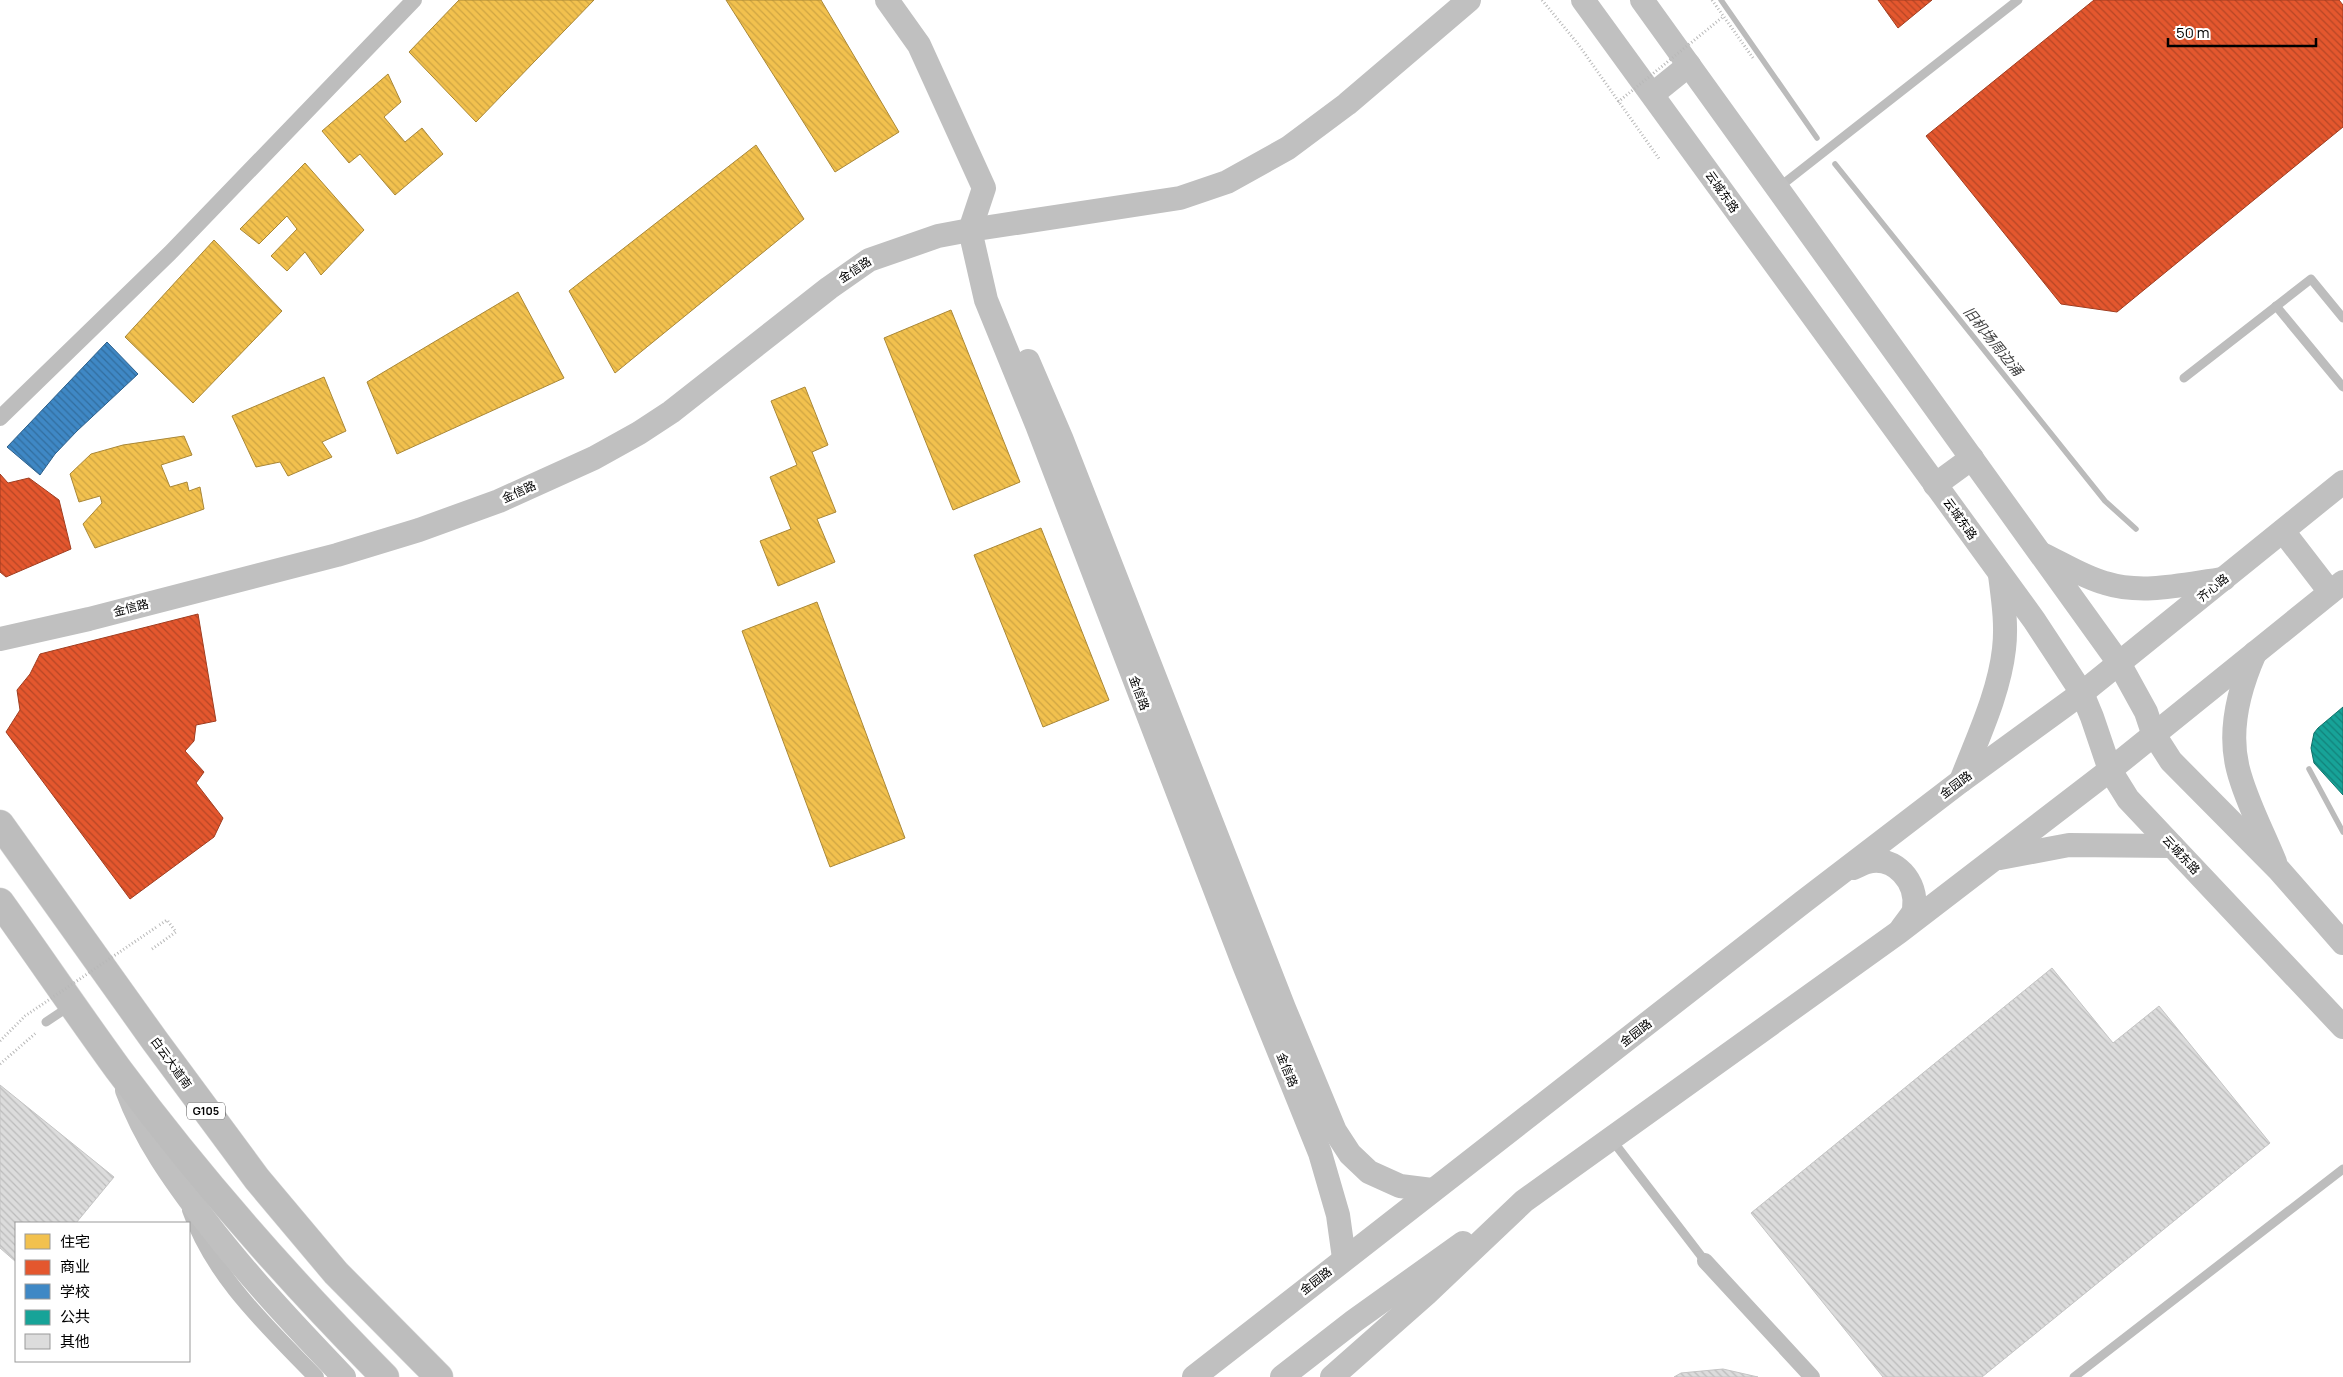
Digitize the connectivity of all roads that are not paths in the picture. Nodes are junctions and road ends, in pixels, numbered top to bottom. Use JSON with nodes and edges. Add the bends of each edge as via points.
{"nodes":[{"id":1,"x":414,"y":0,"type":"edge"},
{"id":2,"x":887,"y":0,"type":"edge"},
{"id":3,"x":1584,"y":0,"type":"edge"},
{"id":4,"x":1642,"y":0,"type":"edge"},
{"id":5,"x":2018,"y":0,"type":"edge"},
{"id":6,"x":1469,"y":2,"type":"edge"},
{"id":7,"x":1689,"y":65,"type":"junction"},
{"id":8,"x":1653,"y":94,"type":"junction"},
{"id":9,"x":1778,"y":189,"type":"junction"},
{"id":10,"x":970,"y":230,"type":"junction"},
{"id":11,"x":2276,"y":306,"type":"junction"},
{"id":12,"x":2343,"y":318,"type":"edge"},
{"id":13,"x":2184,"y":378,"type":"dead end"},
{"id":14,"x":2343,"y":387,"type":"edge"},
{"id":15,"x":0,"y":418,"type":"edge"},
{"id":16,"x":1972,"y":458,"type":"junction"},
{"id":17,"x":2343,"y":482,"type":"edge"},
{"id":18,"x":1935,"y":485,"type":"junction"},
{"id":19,"x":2283,"y":531,"type":"junction"},
{"id":20,"x":2040,"y":553,"type":"junction"},
{"id":21,"x":2000,"y":573,"type":"junction"},
{"id":22,"x":2225,"y":579,"type":"junction"},
{"id":23,"x":2337,"y":586,"type":"edge"},
{"id":24,"x":4,"y":639,"type":"edge"},
{"id":25,"x":2256,"y":651,"type":"junction"},
{"id":26,"x":2119,"y":663,"type":"junction"},
{"id":27,"x":2082,"y":693,"type":"junction"},
{"id":28,"x":2154,"y":733,"type":"junction"},
{"id":29,"x":2110,"y":770,"type":"junction"},
{"id":30,"x":1961,"y":781,"type":"junction"},
{"id":31,"x":0,"y":824,"type":"edge"},
{"id":32,"x":2172,"y":846,"type":"junction"},
{"id":33,"x":1995,"y":859,"type":"junction"},
{"id":34,"x":2279,"y":870,"type":"junction"},
{"id":35,"x":1843,"y":873,"type":"junction"},
{"id":36,"x":0,"y":902,"type":"edge"},
{"id":37,"x":1899,"y":932,"type":"junction"},
{"id":38,"x":2343,"y":943,"type":"edge"},
{"id":39,"x":72,"y":1004,"type":"junction"},
{"id":40,"x":46,"y":1022,"type":"road end"},
{"id":41,"x":2343,"y":1027,"type":"edge"},
{"id":42,"x":119,"y":1070,"type":"junction"},
{"id":43,"x":1612,"y":1140,"type":"junction"},
{"id":44,"x":2343,"y":1169,"type":"edge"},
{"id":45,"x":1432,"y":1190,"type":"junction"},
{"id":46,"x":183,"y":1191,"type":"junction"},
{"id":47,"x":1524,"y":1202,"type":"junction"},
{"id":48,"x":1344,"y":1258,"type":"junction"},
{"id":49,"x":1705,"y":1261,"type":"joint"},
{"id":50,"x":316,"y":1377,"type":"edge"},
{"id":51,"x":344,"y":1377,"type":"edge"},
{"id":52,"x":385,"y":1377,"type":"edge"},
{"id":53,"x":439,"y":1377,"type":"edge"},
{"id":54,"x":1194,"y":1377,"type":"edge"},
{"id":55,"x":1282,"y":1377,"type":"edge"},
{"id":56,"x":1332,"y":1377,"type":"edge"},
{"id":57,"x":1812,"y":1377,"type":"edge"},
{"id":58,"x":2074,"y":1377,"type":"edge"}],
"edges":[{"from":1,"to":15,"type":"street","via":[[170,253]]},
{"from":2,"to":10,"type":"main road","via":[[918,45],[984,188]]},
{"from":3,"to":8,"type":"main road","name":"云城东路"},
{"from":4,"to":7,"type":"main road"},
{"from":5,"to":9,"type":"lane"},
{"from":6,"to":10,"type":"main road","via":[[1347,104],[1288,148],[1227,182],[1180,198]]},
{"from":7,"to":8,"type":"main road"},
{"from":7,"to":9,"type":"main road"},
{"from":8,"to":18,"type":"main road","name":"云城东路"},
{"from":9,"to":16,"type":"main road"},
{"from":10,"to":24,"type":"main road","name":"金信路","via":[[929,239],[868,260],[671,412],[639,433],[594,458],[499,501],[337,555]]},
{"from":10,"to":45,"type":"main road","name":"金信路","via":[[1000,291],[1062,440],[1280,999],[1335,1131],[1350,1154],[1369,1172],[1400,1186]]},
{"from":10,"to":48,"type":"main road","name":"金信路","via":[[986,300],[1320,1153],[1338,1215]]},
{"from":11,"to":12,"type":"lane","via":[[2311,278]]},
{"from":11,"to":13,"type":"lane"},
{"from":11,"to":14,"type":"lane"},
{"from":16,"to":18,"type":"main road"},
{"from":16,"to":20,"type":"main road"},
{"from":17,"to":19,"type":"main road","name":"齐心路"},
{"from":18,"to":21,"type":"main road","name":"云城东路"},
{"from":19,"to":22,"type":"main road","name":"齐心路"},
{"from":19,"to":23,"type":"main road"},
{"from":20,"to":22,"type":"main road","via":[[2088,577],[2128,588],[2163,588]]},
{"from":20,"to":26,"type":"main road"},
{"from":21,"to":27,"type":"main road","name":"云城东路"},
{"from":21,"to":30,"type":"main road","via":[[2004,649],[1996,688]]},
{"from":22,"to":26,"type":"main road","name":"齐心路"},
{"from":23,"to":25,"type":"main road"},
{"from":25,"to":28,"type":"main road"},
{"from":25,"to":34,"type":"main road","via":[[2236,706],[2235,742],[2238,768]]},
{"from":26,"to":27,"type":"main road","name":"齐心路"},
{"from":26,"to":28,"type":"main road"},
{"from":27,"to":29,"type":"main road","name":"云城东路"},
{"from":27,"to":30,"type":"main road","name":"金园路"},
{"from":28,"to":29,"type":"main road"},
{"from":28,"to":34,"type":"main road","via":[[2183,776]]},
{"from":29,"to":32,"type":"main road","name":"云城东路","via":[[2128,799]]},
{"from":29,"to":33,"type":"main road"},
{"from":30,"to":35,"type":"main road","name":"金园路"},
{"from":31,"to":53,"type":"highway","name":"白云大道南","number":"G105","via":[[257,1179],[336,1273]]},
{"from":32,"to":33,"type":"main road","via":[[2069,845]]},
{"from":32,"to":41,"type":"main road","name":"云城东路"},
{"from":33,"to":37,"type":"main road"},
{"from":34,"to":38,"type":"main road"},
{"from":35,"to":37,"type":"main road","via":[[1868,862],[1885,862],[1905,874],[1912,889],[1914,910]]},
{"from":35,"to":45,"type":"main road","name":"金园路"},
{"from":36,"to":39,"type":"highway"},
{"from":37,"to":43,"type":"main road"},
{"from":39,"to":40,"type":"lane"},
{"from":39,"to":42,"type":"highway"},
{"from":42,"to":46,"type":"main road","via":[[145,1132]]},
{"from":42,"to":52,"type":"highway","via":[[283,1271]]},
{"from":43,"to":47,"type":"main road"},
{"from":43,"to":49,"type":"lane"},
{"from":44,"to":58,"type":"lane"},
{"from":45,"to":48,"type":"main road","name":"金园路"},
{"from":46,"to":50,"type":"street","via":[[201,1238],[213,1258],[261,1321]]},
{"from":46,"to":51,"type":"main road","via":[[248,1275]]},
{"from":47,"to":55,"type":"main road","via":[[1416,1275]]},
{"from":47,"to":56,"type":"main road"},
{"from":48,"to":54,"type":"main road","name":"金园路"},
{"from":49,"to":57,"type":"street"}]}
